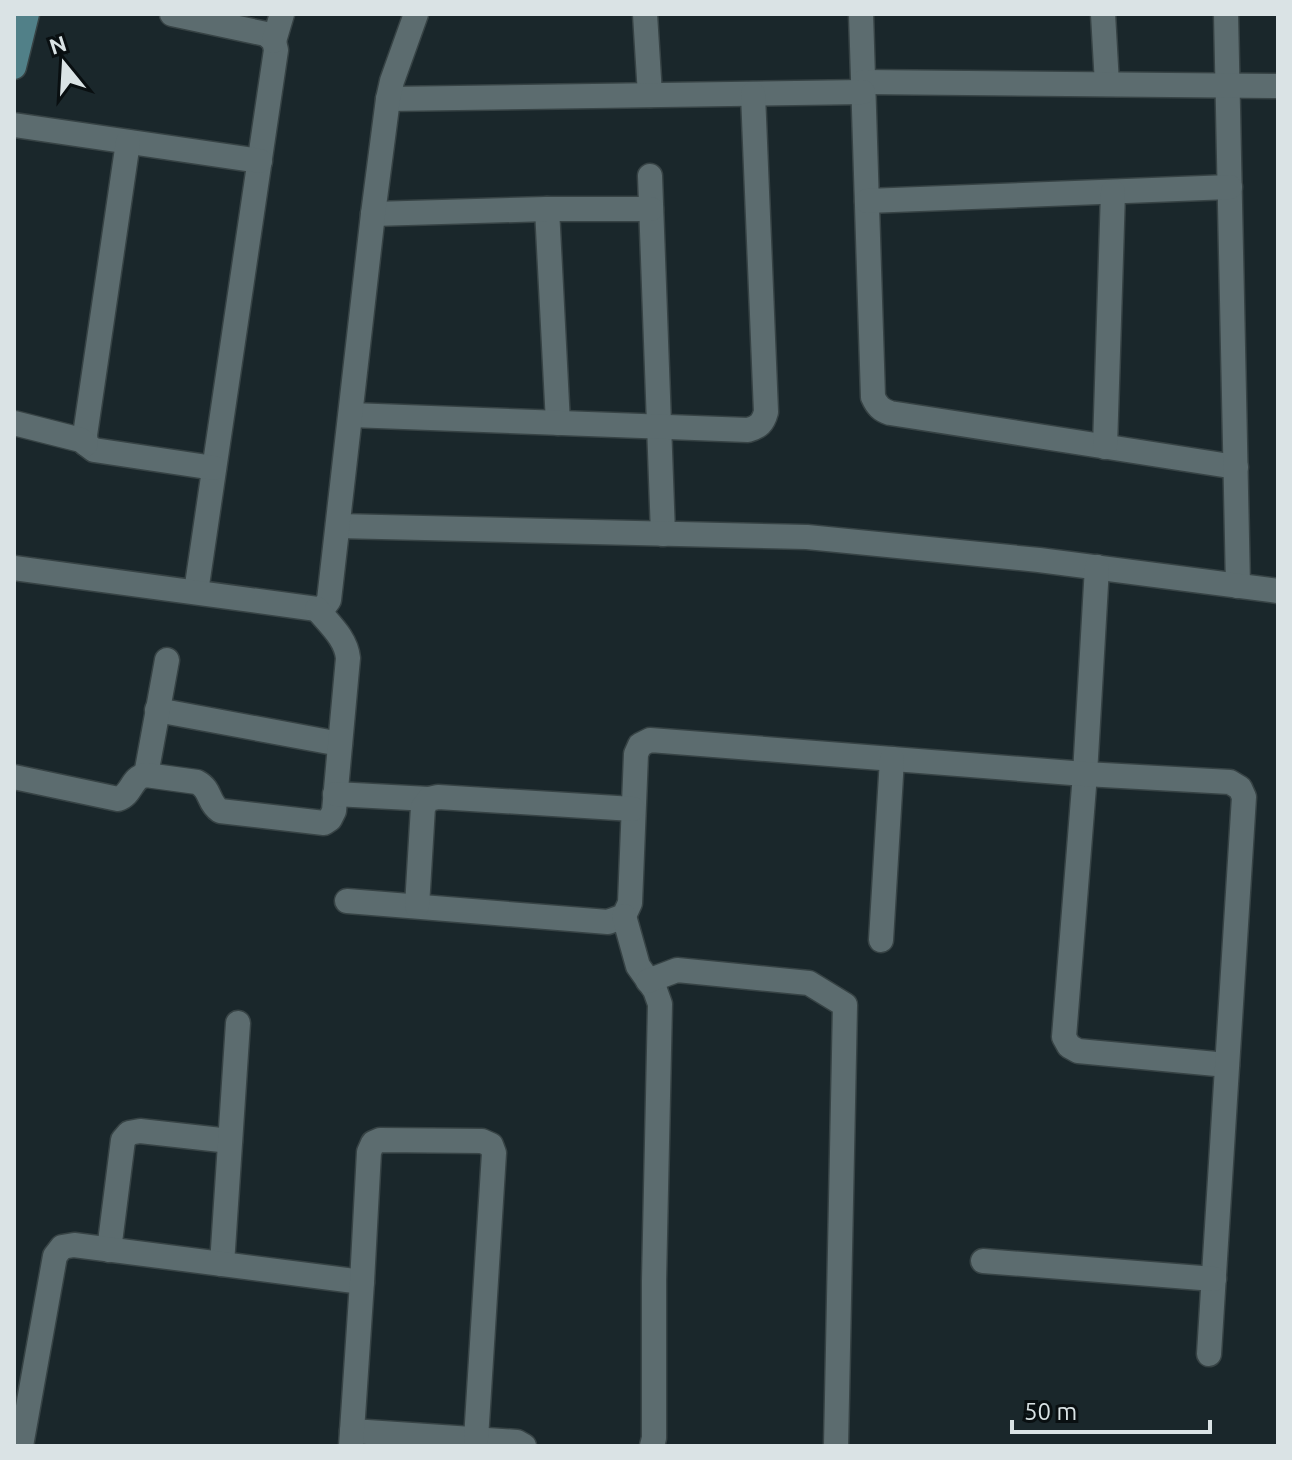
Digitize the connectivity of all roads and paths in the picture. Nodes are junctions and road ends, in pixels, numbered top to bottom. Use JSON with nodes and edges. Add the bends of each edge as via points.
{"nodes":[{"id":1,"x":27,"y":14,"type":"edge"},
{"id":2,"x":172,"y":14,"type":"edge"},
{"id":3,"x":282,"y":14,"type":"edge"},
{"id":4,"x":416,"y":14,"type":"edge"},
{"id":5,"x":645,"y":14,"type":"edge"},
{"id":6,"x":861,"y":14,"type":"edge"},
{"id":7,"x":1103,"y":14,"type":"edge"},
{"id":8,"x":1226,"y":14,"type":"edge"},
{"id":9,"x":274,"y":41,"type":"junction"},
{"id":10,"x":14,"y":67,"type":"edge"},
{"id":11,"x":1107,"y":84,"type":"junction"},
{"id":12,"x":1227,"y":85,"type":"junction"},
{"id":13,"x":1278,"y":86,"type":"edge"},
{"id":14,"x":863,"y":87,"type":"junction"},
{"id":15,"x":753,"y":94,"type":"junction"},
{"id":16,"x":650,"y":95,"type":"junction"},
{"id":17,"x":388,"y":99,"type":"junction"},
{"id":18,"x":14,"y":125,"type":"edge"},
{"id":19,"x":128,"y":142,"type":"junction"},
{"id":20,"x":260,"y":161,"type":"junction"},
{"id":21,"x":650,"y":176,"type":"dead end"},
{"id":22,"x":1230,"y":187,"type":"junction"},
{"id":23,"x":1113,"y":192,"type":"junction"},
{"id":24,"x":867,"y":201,"type":"junction"},
{"id":25,"x":547,"y":209,"type":"junction"},
{"id":26,"x":651,"y":209,"type":"junction"},
{"id":27,"x":373,"y":214,"type":"junction"},
{"id":28,"x":351,"y":415,"type":"junction"},
{"id":29,"x":14,"y":423,"type":"edge"},
{"id":30,"x":558,"y":423,"type":"junction"},
{"id":31,"x":660,"y":427,"type":"junction"},
{"id":32,"x":86,"y":444,"type":"junction"},
{"id":33,"x":1105,"y":447,"type":"junction"},
{"id":34,"x":1236,"y":467,"type":"junction"},
{"id":35,"x":214,"y":468,"type":"junction"},
{"id":36,"x":338,"y":526,"type":"junction"},
{"id":37,"x":663,"y":534,"type":"junction"},
{"id":38,"x":1097,"y":567,"type":"junction"},
{"id":39,"x":14,"y":568,"type":"edge"},
{"id":40,"x":1238,"y":586,"type":"junction"},
{"id":41,"x":1278,"y":591,"type":"edge"},
{"id":42,"x":196,"y":592,"type":"junction"},
{"id":43,"x":317,"y":609,"type":"junction"},
{"id":44,"x":167,"y":660,"type":"dead end"},
{"id":45,"x":157,"y":710,"type":"junction"},
{"id":46,"x":340,"y":744,"type":"junction"},
{"id":47,"x":892,"y":759,"type":"junction"},
{"id":48,"x":1085,"y":774,"type":"junction"},
{"id":49,"x":146,"y":775,"type":"junction"},
{"id":50,"x":14,"y":777,"type":"edge"},
{"id":51,"x":335,"y":794,"type":"junction"},
{"id":52,"x":429,"y":799,"type":"junction"},
{"id":53,"x":633,"y":809,"type":"junction"},
{"id":54,"x":347,"y":901,"type":"dead end"},
{"id":55,"x":417,"y":906,"type":"junction"},
{"id":56,"x":624,"y":916,"type":"junction"},
{"id":57,"x":881,"y":940,"type":"dead end"},
{"id":58,"x":648,"y":981,"type":"junction"},
{"id":59,"x":238,"y":1023,"type":"dead end"},
{"id":60,"x":1227,"y":1065,"type":"junction"},
{"id":61,"x":230,"y":1141,"type":"junction"},
{"id":62,"x":109,"y":1250,"type":"junction"},
{"id":63,"x":983,"y":1261,"type":"dead end"},
{"id":64,"x":222,"y":1264,"type":"junction"},
{"id":65,"x":1214,"y":1279,"type":"junction"},
{"id":66,"x":362,"y":1282,"type":"junction"},
{"id":67,"x":1209,"y":1354,"type":"dead end"},
{"id":68,"x":351,"y":1438,"type":"edge"},
{"id":69,"x":476,"y":1439,"type":"junction"},
{"id":70,"x":21,"y":1446,"type":"edge"},
{"id":71,"x":524,"y":1446,"type":"edge"},
{"id":72,"x":652,"y":1446,"type":"edge"},
{"id":73,"x":836,"y":1446,"type":"edge"}],
"edges":[{"from":1,"to":10,"type":"street"},
{"from":2,"to":9,"type":"street","via":[[266,34]]},
{"from":3,"to":9,"type":"street"},
{"from":4,"to":17,"type":"street"},
{"from":5,"to":16,"type":"street"},
{"from":6,"to":14,"type":"street"},
{"from":7,"to":11,"type":"street"},
{"from":8,"to":12,"type":"street"},
{"from":9,"to":20,"type":"street"},
{"from":11,"to":12,"type":"street"},
{"from":11,"to":14,"type":"street"},
{"from":12,"to":13,"type":"street"},
{"from":12,"to":22,"type":"street"},
{"from":14,"to":15,"type":"street"},
{"from":14,"to":24,"type":"street"},
{"from":15,"to":16,"type":"street"},
{"from":15,"to":31,"type":"street","via":[[764,420],[748,430]]},
{"from":16,"to":17,"type":"street"},
{"from":17,"to":27,"type":"street"},
{"from":18,"to":19,"type":"street"},
{"from":19,"to":20,"type":"street"},
{"from":19,"to":32,"type":"street"},
{"from":20,"to":35,"type":"street"},
{"from":21,"to":26,"type":"street"},
{"from":22,"to":23,"type":"street"},
{"from":22,"to":34,"type":"street"},
{"from":23,"to":24,"type":"street"},
{"from":23,"to":33,"type":"street"},
{"from":24,"to":33,"type":"street","via":[[876,405],[890,413]]},
{"from":25,"to":26,"type":"street"},
{"from":25,"to":27,"type":"street"},
{"from":25,"to":30,"type":"street"},
{"from":26,"to":31,"type":"street"},
{"from":27,"to":28,"type":"street"},
{"from":28,"to":30,"type":"street"},
{"from":28,"to":36,"type":"street"},
{"from":29,"to":32,"type":"street"},
{"from":30,"to":31,"type":"street"},
{"from":31,"to":37,"type":"street"},
{"from":32,"to":35,"type":"street","via":[[94,450]]},
{"from":33,"to":34,"type":"street"},
{"from":34,"to":40,"type":"street"},
{"from":35,"to":42,"type":"street"},
{"from":36,"to":37,"type":"street"},
{"from":36,"to":43,"type":"street","via":[[329,600]]},
{"from":37,"to":38,"type":"street","via":[[807,537]]},
{"from":38,"to":40,"type":"street"},
{"from":38,"to":48,"type":"street"},
{"from":39,"to":42,"type":"street"},
{"from":40,"to":41,"type":"street"},
{"from":42,"to":43,"type":"street"},
{"from":43,"to":46,"type":"street","via":[[347,649]]},
{"from":44,"to":45,"type":"street"},
{"from":45,"to":46,"type":"street"},
{"from":45,"to":49,"type":"street"},
{"from":46,"to":51,"type":"street"},
{"from":47,"to":48,"type":"street"},
{"from":47,"to":53,"type":"street","via":[[650,740],[636,754]]},
{"from":47,"to":57,"type":"street"},
{"from":48,"to":60,"type":"street","via":[[1064,1037],[1078,1051]]},
{"from":48,"to":60,"type":"street","via":[[1230,782],[1240,788],[1244,797]]},
{"from":49,"to":50,"type":"street","via":[[118,799]]},
{"from":49,"to":51,"type":"street","via":[[197,782],[220,811],[324,823],[334,811]]},
{"from":51,"to":52,"type":"street"},
{"from":52,"to":53,"type":"street"},
{"from":52,"to":55,"type":"street","via":[[423,807]]},
{"from":53,"to":56,"type":"street","via":[[630,903]]},
{"from":54,"to":55,"type":"street"},
{"from":55,"to":56,"type":"street","via":[[608,922]]},
{"from":56,"to":58,"type":"street","via":[[638,966]]},
{"from":58,"to":72,"type":"street","via":[[660,1004]]},
{"from":58,"to":73,"type":"street","via":[[677,970],[809,983],[845,1005]]},
{"from":59,"to":61,"type":"street"},
{"from":60,"to":65,"type":"street"},
{"from":61,"to":62,"type":"street","via":[[129,1133],[123,1140]]},
{"from":61,"to":64,"type":"street"},
{"from":62,"to":64,"type":"street"},
{"from":62,"to":70,"type":"street","via":[[74,1245],[62,1247],[55,1256]]},
{"from":63,"to":65,"type":"street"},
{"from":64,"to":66,"type":"street"},
{"from":65,"to":67,"type":"street"},
{"from":66,"to":68,"type":"street"},
{"from":66,"to":69,"type":"street","via":[[373,1143],[491,1145]]},
{"from":68,"to":69,"type":"street"},
{"from":69,"to":71,"type":"street"}]}
